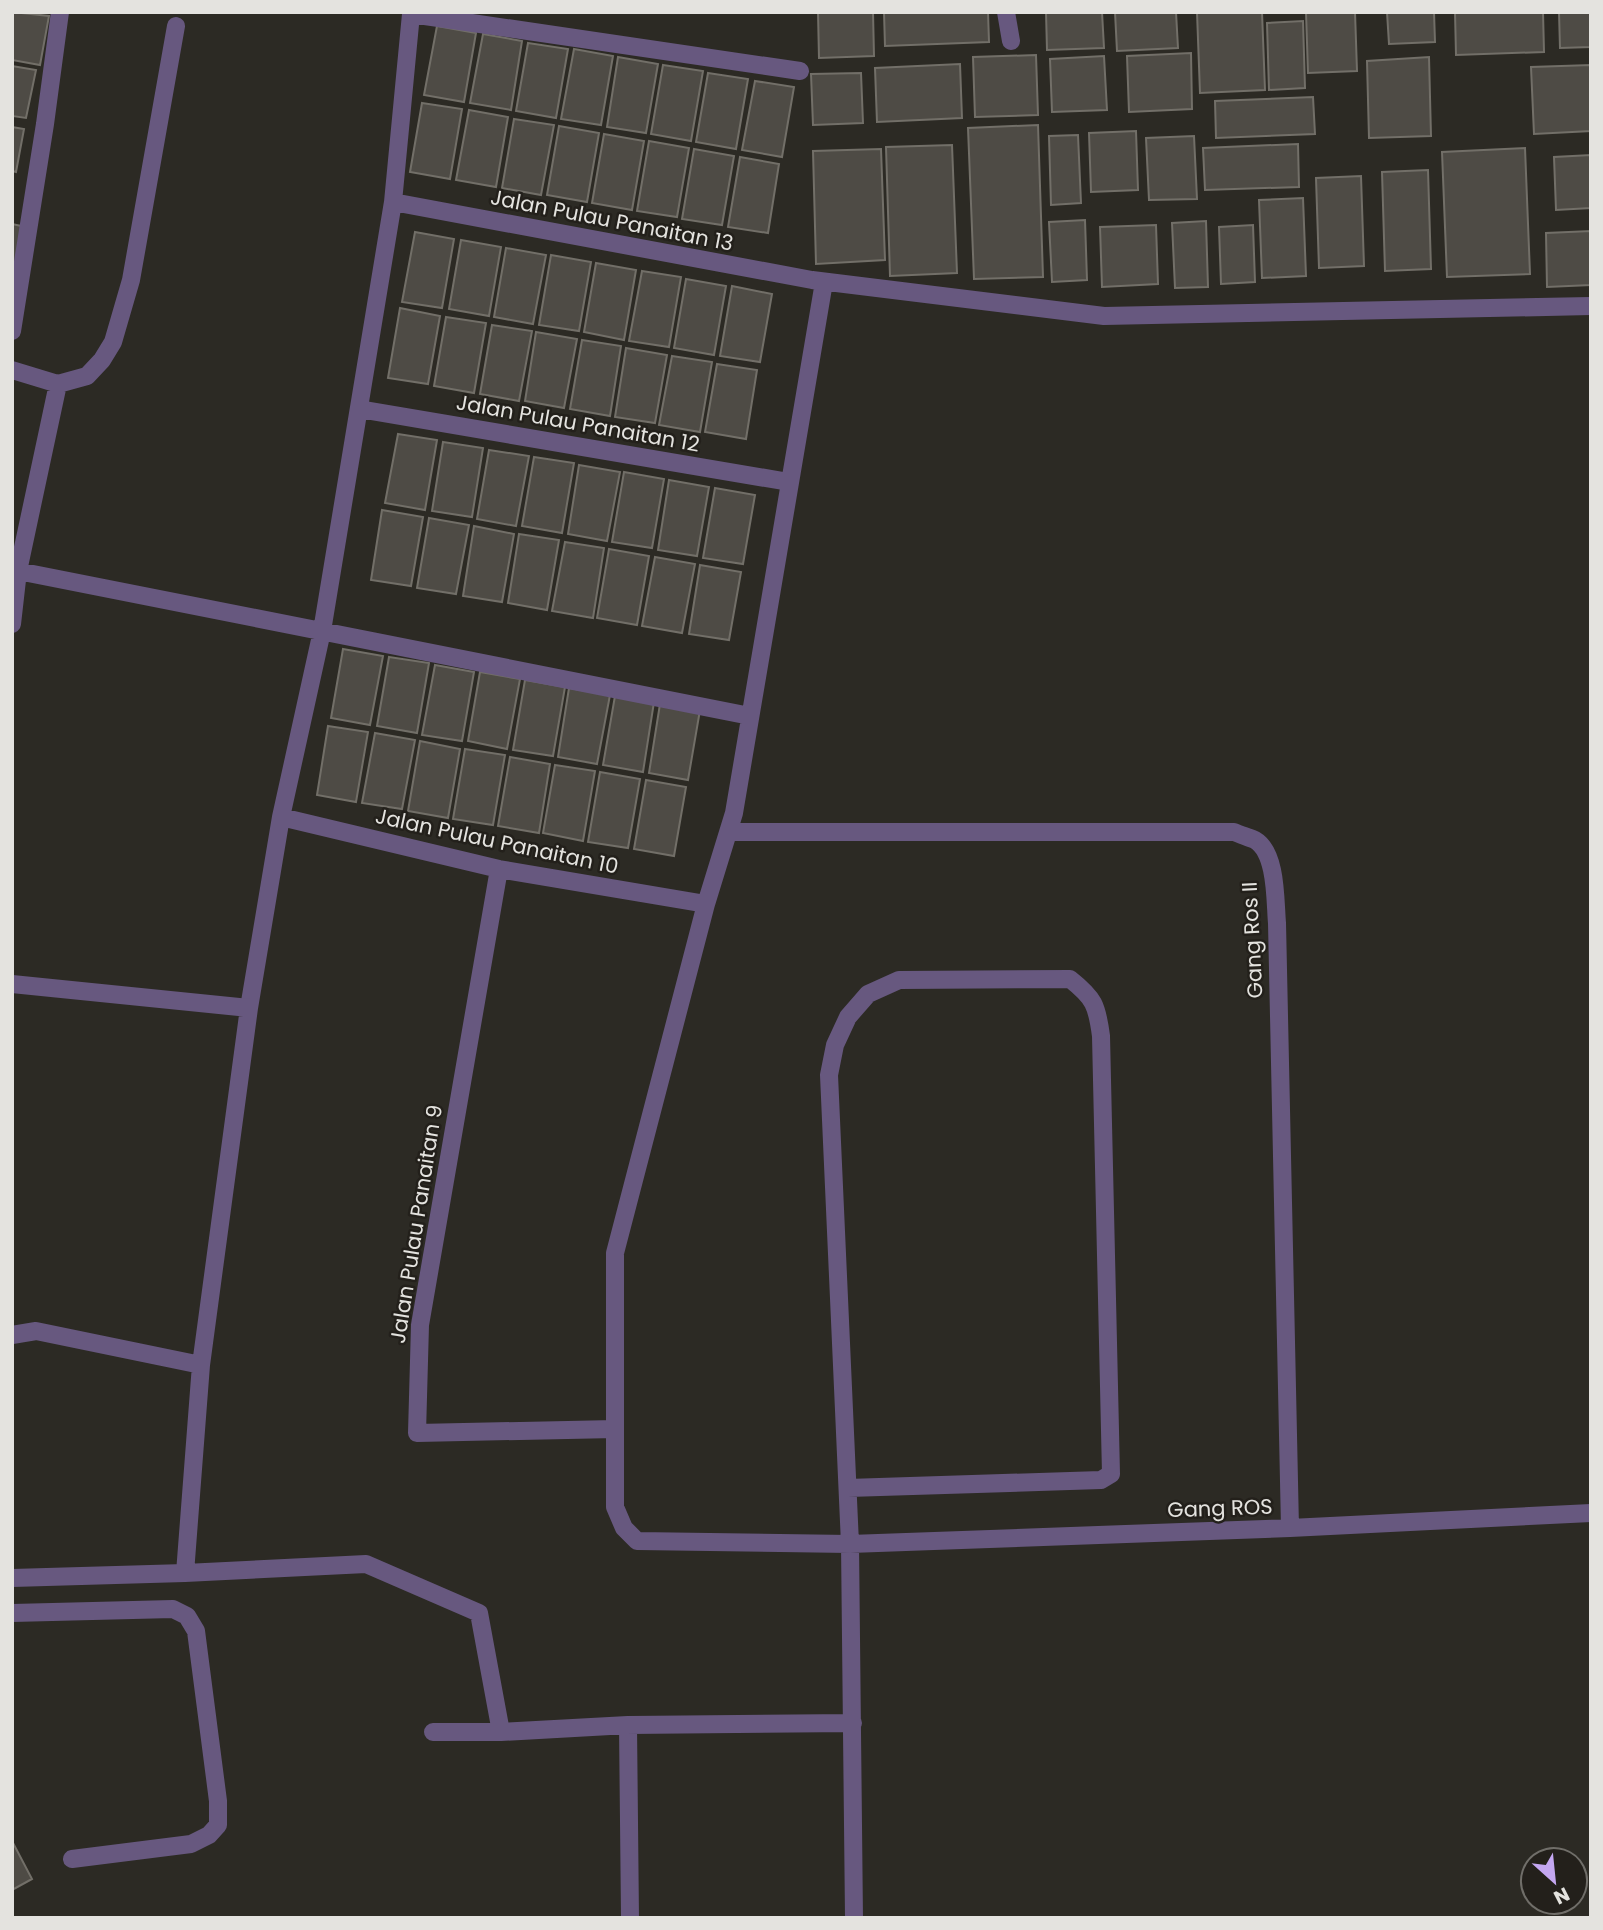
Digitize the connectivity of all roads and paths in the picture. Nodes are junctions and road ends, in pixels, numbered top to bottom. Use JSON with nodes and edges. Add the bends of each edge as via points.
{"nodes":[{"id":1,"x":60,"y":12,"type":"edge"},
{"id":2,"x":1006,"y":12,"type":"edge"},
{"id":3,"x":411,"y":14,"type":"edge"},
{"id":4,"x":176,"y":26,"type":"dead end"},
{"id":5,"x":1011,"y":41,"type":"dead end"},
{"id":6,"x":800,"y":71,"type":"dead end"},
{"id":7,"x":393,"y":202,"type":"junction"},
{"id":8,"x":824,"y":282,"type":"junction"},
{"id":9,"x":1591,"y":306,"type":"edge"},
{"id":10,"x":12,"y":331,"type":"edge"},
{"id":11,"x":12,"y":370,"type":"edge"},
{"id":12,"x":58,"y":384,"type":"junction"},
{"id":13,"x":359,"y":410,"type":"junction"},
{"id":14,"x":789,"y":482,"type":"junction"},
{"id":15,"x":18,"y":571,"type":"junction"},
{"id":16,"x":12,"y":624,"type":"edge"},
{"id":17,"x":323,"y":631,"type":"junction"},
{"id":18,"x":750,"y":716,"type":"junction"},
{"id":19,"x":281,"y":817,"type":"junction"},
{"id":20,"x":729,"y":832,"type":"junction"},
{"id":21,"x":499,"y":869,"type":"junction"},
{"id":22,"x":706,"y":904,"type":"junction"},
{"id":23,"x":12,"y":984,"type":"edge"},
{"id":24,"x":248,"y":1008,"type":"junction"},
{"id":25,"x":12,"y":1335,"type":"edge"},
{"id":26,"x":201,"y":1365,"type":"junction"},
{"id":27,"x":615,"y":1429,"type":"junction"},
{"id":28,"x":848,"y":1488,"type":"junction"},
{"id":29,"x":1591,"y":1513,"type":"edge"},
{"id":30,"x":1290,"y":1528,"type":"junction"},
{"id":31,"x":850,"y":1544,"type":"junction"},
{"id":32,"x":185,"y":1573,"type":"junction"},
{"id":33,"x":12,"y":1578,"type":"edge"},
{"id":34,"x":12,"y":1613,"type":"edge"},
{"id":35,"x":853,"y":1723,"type":"junction"},
{"id":36,"x":628,"y":1725,"type":"junction"},
{"id":37,"x":432,"y":1732,"type":"dead end"},
{"id":38,"x":502,"y":1732,"type":"junction"},
{"id":39,"x":72,"y":1859,"type":"dead end"},
{"id":40,"x":630,"y":1918,"type":"edge"},
{"id":41,"x":854,"y":1918,"type":"edge"}],
"edges":[{"from":1,"to":10,"type":"street"},
{"from":2,"to":5,"type":"street"},
{"from":3,"to":6,"type":"street"},
{"from":3,"to":7,"type":"street"},
{"from":4,"to":12,"type":"street","via":[[131,280],[113,342],[87,376]]},
{"from":7,"to":8,"type":"street","name":"Jalan Pulau Panaitan 13"},
{"from":7,"to":13,"type":"street"},
{"from":8,"to":9,"type":"street","name":"Jalan Pulau Panaitan 13","via":[[1104,316]]},
{"from":8,"to":14,"type":"street"},
{"from":11,"to":12,"type":"street"},
{"from":12,"to":15,"type":"street"},
{"from":13,"to":14,"type":"street","name":"Jalan Pulau Panaitan 12"},
{"from":13,"to":17,"type":"street"},
{"from":14,"to":18,"type":"street"},
{"from":15,"to":16,"type":"street"},
{"from":15,"to":17,"type":"street"},
{"from":17,"to":18,"type":"street"},
{"from":17,"to":19,"type":"street"},
{"from":18,"to":20,"type":"street"},
{"from":19,"to":21,"type":"street","name":"Jalan Pulau Panaitan 10"},
{"from":19,"to":24,"type":"street"},
{"from":20,"to":22,"type":"street"},
{"from":20,"to":30,"type":"street","name":"Gang Ros II","via":[[1234,832],[1257,841],[1267,855],[1274,880],[1277,923]]},
{"from":21,"to":22,"type":"street","name":"Jalan Pulau Panaitan 10"},
{"from":21,"to":27,"type":"street","name":"Jalan Pulau Panaitan 9","via":[[420,1325],[417,1433]]},
{"from":22,"to":27,"type":"street","via":[[615,1253]]},
{"from":23,"to":24,"type":"street"},
{"from":24,"to":26,"type":"street"},
{"from":25,"to":26,"type":"street","via":[[36,1331]]},
{"from":26,"to":32,"type":"street"},
{"from":27,"to":31,"type":"street","name":"Gang ROS","via":[[615,1507],[624,1528],[637,1541]]},
{"from":28,"to":28,"type":"street","via":[[1101,1480],[1111,1474],[1101,1036],[1098,1013],[1088,994],[1070,979],[899,980],[868,993],[848,1017],[835,1045],[829,1075]]},
{"from":28,"to":31,"type":"street"},
{"from":29,"to":30,"type":"street","name":"Gang ROS"},
{"from":30,"to":31,"type":"street","name":"Gang ROS"},
{"from":31,"to":35,"type":"street"},
{"from":32,"to":33,"type":"street"},
{"from":32,"to":38,"type":"street","via":[[366,1564],[479,1613]]},
{"from":34,"to":39,"type":"street","via":[[173,1609],[187,1616],[195,1631],[218,1825],[191,1844]]},
{"from":35,"to":36,"type":"street"},
{"from":35,"to":41,"type":"street"},
{"from":36,"to":38,"type":"street"},
{"from":36,"to":40,"type":"street"},
{"from":37,"to":38,"type":"street"}]}
